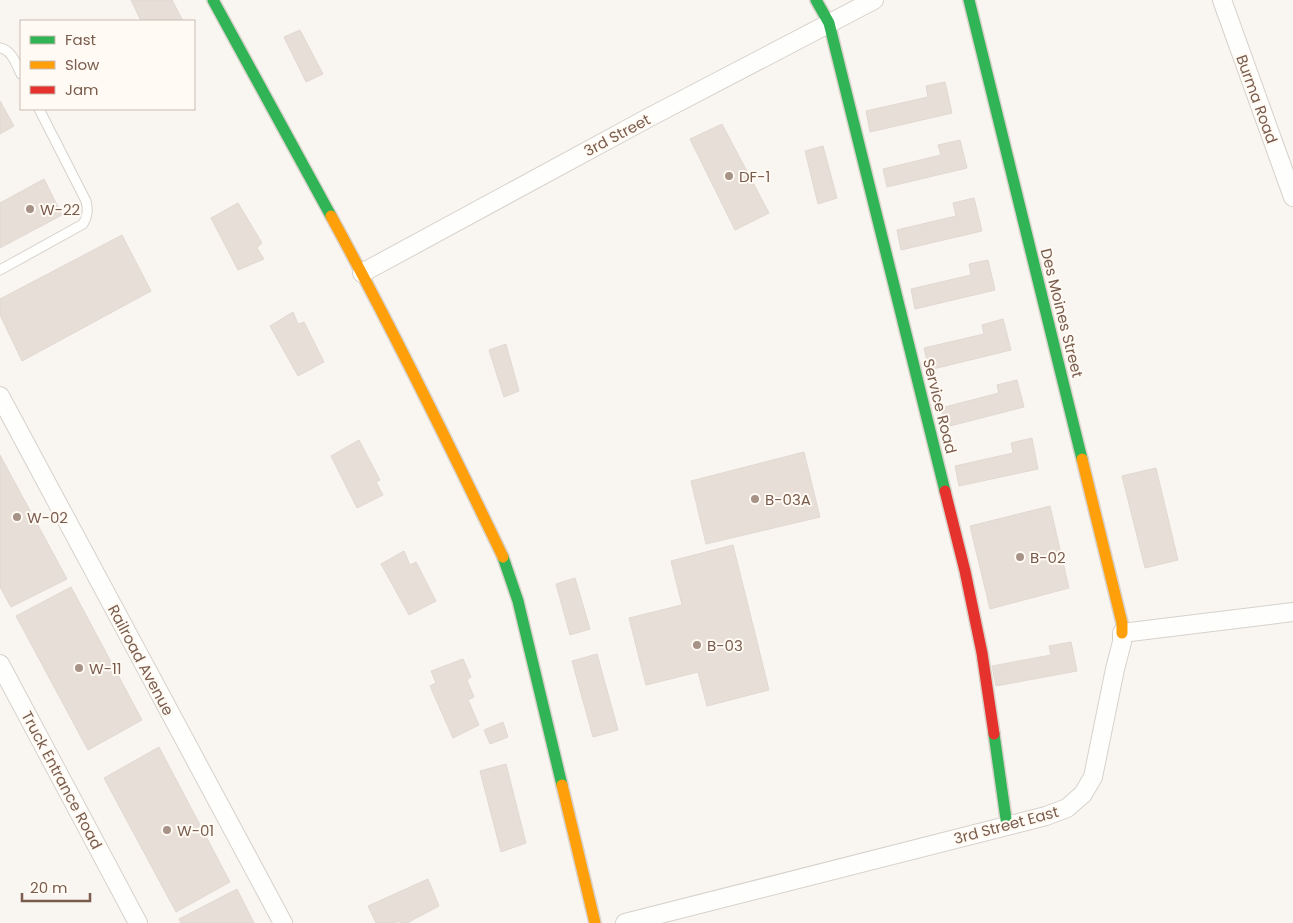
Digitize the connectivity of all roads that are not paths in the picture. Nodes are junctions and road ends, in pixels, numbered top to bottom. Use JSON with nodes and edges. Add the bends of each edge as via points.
{"nodes":[{"id":1,"x":213,"y":0,"type":"edge"},
{"id":2,"x":816,"y":0,"type":"edge"},
{"id":3,"x":874,"y":0,"type":"edge"},
{"id":4,"x":969,"y":0,"type":"edge"},
{"id":5,"x":1222,"y":0,"type":"edge"},
{"id":6,"x":828,"y":23,"type":"junction"},
{"id":7,"x":0,"y":48,"type":"edge"},
{"id":8,"x":20,"y":72,"type":"edge"},
{"id":9,"x":40,"y":110,"type":"edge"},
{"id":10,"x":1293,"y":197,"type":"edge"},
{"id":11,"x":0,"y":270,"type":"edge"},
{"id":12,"x":362,"y":273,"type":"junction"},
{"id":13,"x":0,"y":396,"type":"edge"},
{"id":14,"x":1293,"y":612,"type":"edge"},
{"id":15,"x":1122,"y":633,"type":"junction"},
{"id":16,"x":0,"y":664,"type":"edge"},
{"id":17,"x":1007,"y":826,"type":"junction"},
{"id":18,"x":138,"y":923,"type":"edge"},
{"id":19,"x":283,"y":923,"type":"edge"},
{"id":20,"x":595,"y":923,"type":"edge"},
{"id":21,"x":625,"y":923,"type":"edge"}],
"edges":[{"from":1,"to":12,"type":"street"},
{"from":2,"to":6,"type":"street","name":"Service Road"},
{"from":3,"to":6,"type":"street","name":"3rd Street"},
{"from":4,"to":15,"type":"street","name":"Des Moines Street"},
{"from":5,"to":10,"type":"street","name":"Burma Road"},
{"from":6,"to":12,"type":"street","name":"3rd Street"},
{"from":6,"to":17,"type":"street","name":"Service Road","via":[[965,570],[982,653]]},
{"from":7,"to":8,"type":"lane","via":[[10,53]]},
{"from":9,"to":11,"type":"lane","via":[[86,201],[87,218],[83,224]]},
{"from":12,"to":20,"type":"street","via":[[504,559],[518,602]]},
{"from":13,"to":19,"type":"street","name":"Railroad Avenue"},
{"from":14,"to":15,"type":"street"},
{"from":15,"to":17,"type":"street","name":"3rd Street East","via":[[1094,777],[1083,794],[1067,808]]},
{"from":16,"to":18,"type":"street","name":"Truck Entrance Road"},
{"from":17,"to":21,"type":"street","name":"3rd Street East"}]}
